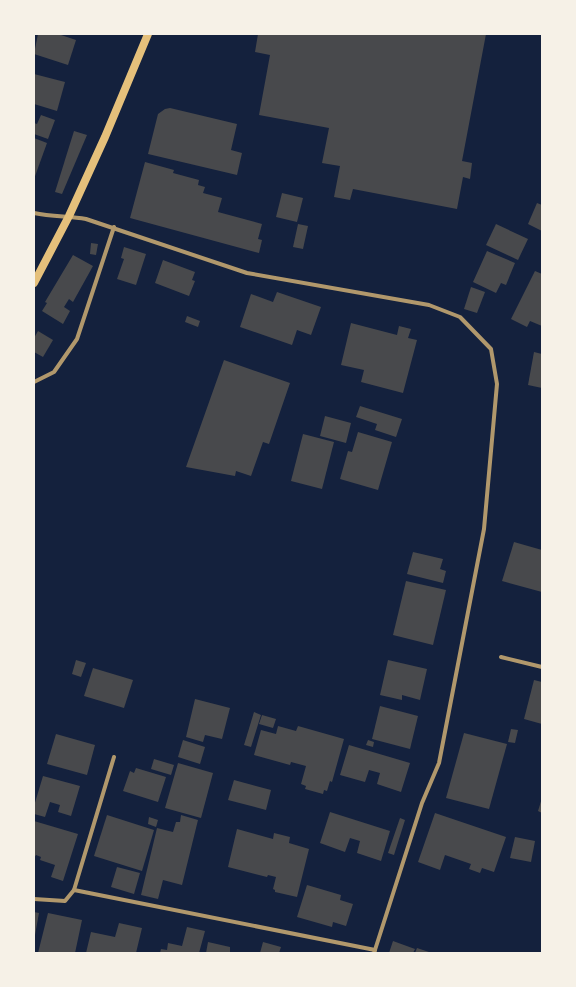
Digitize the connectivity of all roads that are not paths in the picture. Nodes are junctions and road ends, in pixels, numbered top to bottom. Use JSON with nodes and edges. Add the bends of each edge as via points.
{"nodes":[{"id":1,"x":148,"y":34,"type":"edge"},
{"id":2,"x":34,"y":213,"type":"edge"},
{"id":3,"x":69,"y":216,"type":"junction"},
{"id":4,"x":114,"y":227,"type":"junction"},
{"id":5,"x":34,"y":283,"type":"edge"},
{"id":6,"x":34,"y":382,"type":"edge"},
{"id":7,"x":502,"y":657,"type":"dead end"},
{"id":8,"x":542,"y":667,"type":"edge"},
{"id":9,"x":114,"y":757,"type":"dead end"},
{"id":10,"x":74,"y":890,"type":"junction"},
{"id":11,"x":34,"y":899,"type":"edge"},
{"id":12,"x":375,"y":952,"type":"edge"}],
"edges":[{"from":1,"to":3,"type":"main road"},
{"from":2,"to":3,"type":"street","via":[[52,217]]},
{"from":3,"to":4,"type":"street","via":[[86,218]]},
{"from":3,"to":5,"type":"main road"},
{"from":4,"to":6,"type":"street","via":[[77,339],[54,372]]},
{"from":4,"to":12,"type":"street","via":[[246,273],[429,305],[460,317],[491,349],[497,384],[484,529],[439,763],[422,802]]},
{"from":7,"to":8,"type":"street"},
{"from":9,"to":10,"type":"street"},
{"from":10,"to":11,"type":"street","via":[[65,901]]},
{"from":10,"to":12,"type":"street"}]}
